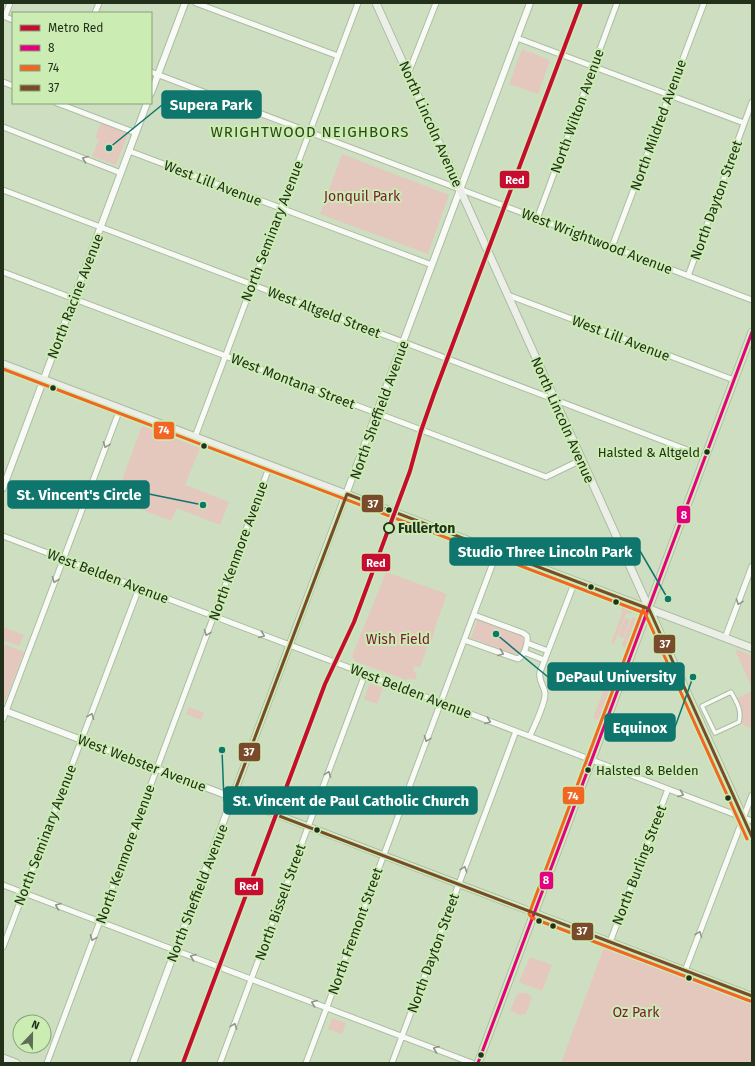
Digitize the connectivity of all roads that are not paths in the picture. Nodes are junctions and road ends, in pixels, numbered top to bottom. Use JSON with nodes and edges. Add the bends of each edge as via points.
{"nodes":[{"id":1,"x":10,"y":3,"type":"edge"},
{"id":2,"x":185,"y":3,"type":"edge"},
{"id":3,"x":196,"y":3,"type":"edge"},
{"id":4,"x":358,"y":3,"type":"edge"},
{"id":5,"x":376,"y":3,"type":"edge"},
{"id":6,"x":436,"y":3,"type":"edge"},
{"id":7,"x":530,"y":3,"type":"edge"},
{"id":8,"x":617,"y":3,"type":"edge"},
{"id":9,"x":704,"y":3,"type":"edge"},
{"id":10,"x":4,"y":16,"type":"edge"},
{"id":11,"x":517,"y":38,"type":"junction"},
{"id":12,"x":338,"y":56,"type":"junction"},
{"id":13,"x":594,"y":67,"type":"junction"},
{"id":14,"x":152,"y":72,"type":"edge"},
{"id":15,"x":408,"y":74,"type":"junction"},
{"id":16,"x":158,"y":75,"type":"junction"},
{"id":17,"x":152,"y":90,"type":"edge"},
{"id":18,"x":669,"y":95,"type":"junction"},
{"id":19,"x":752,"y":102,"type":"edge"},
{"id":20,"x":60,"y":104,"type":"edge"},
{"id":21,"x":147,"y":104,"type":"edge"},
{"id":22,"x":744,"y":123,"type":"junction"},
{"id":23,"x":3,"y":127,"type":"edge"},
{"id":24,"x":310,"y":132,"type":"junction"},
{"id":25,"x":136,"y":133,"type":"junction"},
{"id":26,"x":129,"y":151,"type":"junction"},
{"id":27,"x":121,"y":173,"type":"junction"},
{"id":28,"x":460,"y":189,"type":"junction"},
{"id":29,"x":3,"y":190,"type":"edge"},
{"id":30,"x":281,"y":208,"type":"junction"},
{"id":31,"x":537,"y":219,"type":"junction"},
{"id":32,"x":101,"y":227,"type":"junction"},
{"id":33,"x":612,"y":247,"type":"junction"},
{"id":34,"x":432,"y":265,"type":"junction"},
{"id":35,"x":3,"y":272,"type":"edge"},
{"id":36,"x":688,"y":276,"type":"junction"},
{"id":37,"x":252,"y":284,"type":"junction"},
{"id":38,"x":508,"y":296,"type":"junction"},
{"id":39,"x":74,"y":299,"type":"junction"},
{"id":40,"x":752,"y":300,"type":"edge"},
{"id":41,"x":752,"y":332,"type":"edge"},
{"id":42,"x":404,"y":342,"type":"junction"},
{"id":43,"x":225,"y":356,"type":"junction"},
{"id":44,"x":3,"y":364,"type":"edge"},
{"id":45,"x":44,"y":380,"type":"junction"},
{"id":46,"x":734,"y":380,"type":"junction"},
{"id":47,"x":553,"y":399,"type":"junction"},
{"id":48,"x":120,"y":409,"type":"junction"},
{"id":49,"x":377,"y":413,"type":"junction"},
{"id":50,"x":195,"y":437,"type":"junction"},
{"id":51,"x":690,"y":451,"type":"dead end"},
{"id":52,"x":581,"y":460,"type":"junction"},
{"id":53,"x":270,"y":465,"type":"junction"},
{"id":54,"x":3,"y":488,"type":"edge"},
{"id":55,"x":347,"y":494,"type":"junction"},
{"id":56,"x":3,"y":536,"type":"edge"},
{"id":57,"x":497,"y":552,"type":"junction"},
{"id":58,"x":63,"y":559,"type":"junction"},
{"id":59,"x":752,"y":566,"type":"edge"},
{"id":60,"x":575,"y":581,"type":"junction"},
{"id":61,"x":139,"y":588,"type":"junction"},
{"id":62,"x":649,"y":609,"type":"junction"},
{"id":63,"x":474,"y":615,"type":"junction"},
{"id":64,"x":214,"y":616,"type":"junction"},
{"id":65,"x":725,"y":638,"type":"junction"},
{"id":66,"x":464,"y":640,"type":"junction"},
{"id":67,"x":527,"y":643,"type":"junction"},
{"id":68,"x":290,"y":645,"type":"junction"},
{"id":69,"x":752,"y":648,"type":"edge"},
{"id":70,"x":548,"y":651,"type":"junction"},
{"id":71,"x":524,"y":652,"type":"junction"},
{"id":72,"x":544,"y":660,"type":"junction"},
{"id":73,"x":365,"y":674,"type":"junction"},
{"id":74,"x":440,"y":702,"type":"junction"},
{"id":75,"x":702,"y":706,"type":"joint"},
{"id":76,"x":4,"y":711,"type":"edge"},
{"id":77,"x":3,"y":719,"type":"edge"},
{"id":78,"x":516,"y":731,"type":"junction"},
{"id":79,"x":530,"y":736,"type":"junction"},
{"id":80,"x":82,"y":740,"type":"junction"},
{"id":81,"x":592,"y":760,"type":"junction"},
{"id":82,"x":157,"y":769,"type":"junction"},
{"id":83,"x":668,"y":789,"type":"junction"},
{"id":84,"x":752,"y":795,"type":"edge"},
{"id":85,"x":232,"y":798,"type":"junction"},
{"id":86,"x":744,"y":818,"type":"junction"},
{"id":87,"x":752,"y":821,"type":"edge"},
{"id":88,"x":308,"y":827,"type":"junction"},
{"id":89,"x":752,"y":837,"type":"edge"},
{"id":90,"x":383,"y":855,"type":"junction"},
{"id":91,"x":459,"y":884,"type":"junction"},
{"id":92,"x":3,"y":885,"type":"edge"},
{"id":93,"x":24,"y":892,"type":"junction"},
{"id":94,"x":534,"y":913,"type":"junction"},
{"id":95,"x":100,"y":921,"type":"junction"},
{"id":96,"x":610,"y":942,"type":"junction"},
{"id":97,"x":3,"y":948,"type":"edge"},
{"id":98,"x":175,"y":950,"type":"junction"},
{"id":99,"x":685,"y":971,"type":"junction"},
{"id":100,"x":252,"y":979,"type":"junction"},
{"id":101,"x":752,"y":996,"type":"edge"},
{"id":102,"x":326,"y":1008,"type":"junction"},
{"id":103,"x":402,"y":1036,"type":"junction"},
{"id":104,"x":3,"y":1058,"type":"edge"},
{"id":105,"x":16,"y":1063,"type":"edge"},
{"id":106,"x":47,"y":1063,"type":"edge"},
{"id":107,"x":133,"y":1063,"type":"edge"},
{"id":108,"x":220,"y":1063,"type":"edge"},
{"id":109,"x":306,"y":1063,"type":"edge"},
{"id":110,"x":392,"y":1063,"type":"edge"},
{"id":111,"x":472,"y":1063,"type":"edge"},
{"id":112,"x":478,"y":1063,"type":"edge"}],
"edges":[{"from":1,"to":10,"type":"street"},
{"from":2,"to":16,"type":"street"},
{"from":3,"to":12,"type":"street"},
{"from":4,"to":12,"type":"street","name":"North Seminary Avenue"},
{"from":5,"to":15,"type":"main road","name":"North Lincoln Avenue"},
{"from":6,"to":15,"type":"street"},
{"from":7,"to":11,"type":"street","name":"North Sheffield Avenue"},
{"from":8,"to":13,"type":"street","name":"North Wilton Avenue"},
{"from":9,"to":18,"type":"street","name":"North Mildred Avenue"},
{"from":11,"to":13,"type":"street"},
{"from":11,"to":28,"type":"street","name":"North Sheffield Avenue"},
{"from":12,"to":24,"type":"street","name":"North Seminary Avenue"},
{"from":13,"to":18,"type":"street"},
{"from":13,"to":31,"type":"street","name":"North Wilton Avenue"},
{"from":14,"to":16,"type":"street","name":"West Wrightwood Avenue"},
{"from":15,"to":28,"type":"main road","name":"North Lincoln Avenue"},
{"from":16,"to":17,"type":"street"},
{"from":16,"to":24,"type":"street","name":"West Wrightwood Avenue"},
{"from":18,"to":22,"type":"street"},
{"from":18,"to":33,"type":"street","name":"North Mildred Avenue"},
{"from":19,"to":22,"type":"street","name":"North Dayton Street"},
{"from":20,"to":25,"type":"street"},
{"from":21,"to":25,"type":"street","name":"North Racine Avenue"},
{"from":22,"to":36,"type":"street","name":"North Dayton Street"},
{"from":27,"to":23,"type":"street","one_way":true},
{"from":24,"to":28,"type":"street","name":"West Wrightwood Avenue"},
{"from":24,"to":30,"type":"street","name":"North Seminary Avenue"},
{"from":25,"to":26,"type":"street","name":"North Racine Avenue"},
{"from":26,"to":27,"type":"street","name":"North Racine Avenue"},
{"from":26,"to":30,"type":"street","name":"West Lill Avenue"},
{"from":27,"to":32,"type":"street","name":"North Racine Avenue"},
{"from":28,"to":31,"type":"street","name":"West Wrightwood Avenue"},
{"from":28,"to":34,"type":"street","name":"North Sheffield Avenue"},
{"from":28,"to":38,"type":"main road","name":"North Lincoln Avenue"},
{"from":29,"to":32,"type":"street","name":"West Altgeld Street"},
{"from":30,"to":34,"type":"street","name":"West Lill Avenue"},
{"from":30,"to":37,"type":"street","name":"North Seminary Avenue"},
{"from":31,"to":33,"type":"street","name":"West Wrightwood Avenue"},
{"from":32,"to":37,"type":"street","name":"West Altgeld Street"},
{"from":32,"to":39,"type":"street","name":"North Racine Avenue"},
{"from":33,"to":36,"type":"street","name":"West Wrightwood Avenue"},
{"from":34,"to":42,"type":"street","name":"North Sheffield Avenue"},
{"from":35,"to":39,"type":"street","name":"West Montana Street"},
{"from":36,"to":40,"type":"street","name":"West Wrightwood Avenue"},
{"from":37,"to":42,"type":"street","name":"West Altgeld Street"},
{"from":37,"to":43,"type":"street","name":"North Seminary Avenue"},
{"from":38,"to":46,"type":"street","name":"West Lill Avenue"},
{"from":38,"to":47,"type":"main road","name":"North Lincoln Avenue"},
{"from":39,"to":43,"type":"street","name":"West Montana Street"},
{"from":39,"to":45,"type":"street","name":"North Racine Avenue"},
{"from":41,"to":46,"type":"main road"},
{"from":42,"to":47,"type":"street","name":"West Altgeld Street"},
{"from":42,"to":49,"type":"street","name":"North Sheffield Avenue"},
{"from":43,"to":49,"type":"street","name":"West Montana Street"},
{"from":43,"to":50,"type":"street","name":"North Seminary Avenue"},
{"from":44,"to":45,"type":"main road"},
{"from":45,"to":48,"type":"main road"},
{"from":45,"to":54,"type":"street","name":"North Racine Avenue"},
{"from":46,"to":62,"type":"main road"},
{"from":47,"to":51,"type":"street","name":"West Altgeld Street"},
{"from":47,"to":52,"type":"main road","name":"North Lincoln Avenue"},
{"from":48,"to":50,"type":"main road"},
{"from":48,"to":58,"type":"street","one_way":true},
{"from":49,"to":52,"type":"street","name":"West Montana Street","via":[[546,477]]},
{"from":49,"to":55,"type":"street","name":"North Sheffield Avenue"},
{"from":50,"to":53,"type":"main road"},
{"from":52,"to":62,"type":"main road","name":"North Lincoln Avenue"},
{"from":53,"to":55,"type":"main road"},
{"from":53,"to":64,"type":"street","name":"North Kenmore Avenue"},
{"from":55,"to":57,"type":"main road"},
{"from":55,"to":68,"type":"street","name":"North Sheffield Avenue"},
{"from":56,"to":58,"type":"street","name":"West Belden Avenue"},
{"from":57,"to":60,"type":"main road"},
{"from":57,"to":63,"type":"street","name":"North Fremont Street"},
{"from":58,"to":61,"type":"street","name":"West Belden Avenue"},
{"from":58,"to":76,"type":"street","one_way":true},
{"from":59,"to":65,"type":"street","one_way":true},
{"from":60,"to":62,"type":"main road"},
{"from":60,"to":70,"type":"street"},
{"from":61,"to":64,"type":"street","name":"West Belden Avenue"},
{"from":80,"to":61,"type":"street","name":"North Seminary Avenue","one_way":true},
{"from":62,"to":65,"type":"main road"},
{"from":62,"to":81,"type":"main road"},
{"from":62,"to":86,"type":"main road","name":"North Lincoln Avenue"},
{"from":63,"to":66,"type":"street","name":"North Fremont Street"},
{"from":63,"to":67,"type":"street","via":[[523,633],[527,636]]},
{"from":64,"to":68,"type":"street","name":"West Belden Avenue","one_way":true},
{"from":64,"to":82,"type":"street","name":"North Kenmore Avenue","one_way":true},
{"from":65,"to":69,"type":"main road"},
{"from":66,"to":71,"type":"street","one_way":true,"via":[[515,658],[522,657]]},
{"from":66,"to":74,"type":"street","name":"North Fremont Street"},
{"from":67,"to":70,"type":"street"},
{"from":67,"to":71,"type":"street"},
{"from":68,"to":73,"type":"street","name":"West Belden Avenue"},
{"from":68,"to":85,"type":"street","name":"North Sheffield Avenue"},
{"from":70,"to":72,"type":"street"},
{"from":71,"to":72,"type":"street"},
{"from":72,"to":79,"type":"street","via":[[539,678],[545,697]]},
{"from":73,"to":74,"type":"street","name":"West Belden Avenue"},
{"from":88,"to":73,"type":"street","name":"North Bissell Street","one_way":true},
{"from":74,"to":78,"type":"street","name":"West Belden Avenue","one_way":true},
{"from":74,"to":90,"type":"street","name":"North Fremont Street","one_way":true},
{"from":75,"to":75,"type":"street","via":[[715,734],[739,722],[738,704],[731,692]]},
{"from":76,"to":77,"type":"street"},
{"from":76,"to":80,"type":"street","name":"West Webster Avenue"},
{"from":78,"to":79,"type":"street","name":"West Belden Avenue"},
{"from":91,"to":78,"type":"street","name":"North Dayton Street","one_way":true},
{"from":79,"to":81,"type":"street","name":"West Belden Avenue"},
{"from":80,"to":82,"type":"street","name":"West Webster Avenue"},
{"from":80,"to":93,"type":"street","name":"North Seminary Avenue"},
{"from":81,"to":83,"type":"street","name":"West Belden Avenue"},
{"from":81,"to":94,"type":"main road"},
{"from":82,"to":85,"type":"street","name":"West Webster Avenue"},
{"from":82,"to":95,"type":"street","name":"North Kenmore Avenue"},
{"from":83,"to":86,"type":"street","name":"West Belden Avenue","one_way":true},
{"from":83,"to":96,"type":"street","name":"North Burling Street"},
{"from":84,"to":86,"type":"street"},
{"from":85,"to":88,"type":"street","name":"West Webster Avenue"},
{"from":85,"to":98,"type":"street","name":"North Sheffield Avenue"},
{"from":86,"to":87,"type":"street","name":"West Belden Avenue"},
{"from":86,"to":89,"type":"main road","name":"North Lincoln Avenue"},
{"from":99,"to":86,"type":"street","one_way":true},
{"from":88,"to":90,"type":"street","name":"West Webster Avenue"},
{"from":88,"to":100,"type":"street","name":"North Bissell Street"},
{"from":90,"to":91,"type":"street","name":"West Webster Avenue"},
{"from":90,"to":102,"type":"street","name":"North Fremont Street"},
{"from":91,"to":94,"type":"street","name":"West Webster Avenue"},
{"from":91,"to":103,"type":"street","name":"North Dayton Street"},
{"from":92,"to":93,"type":"street"},
{"from":95,"to":93,"type":"street","one_way":true},
{"from":93,"to":97,"type":"street","name":"North Seminary Avenue"},
{"from":94,"to":96,"type":"street","name":"West Webster Avenue"},
{"from":94,"to":112,"type":"main road"},
{"from":95,"to":98,"type":"street"},
{"from":95,"to":106,"type":"street","name":"North Kenmore Avenue","one_way":true},
{"from":96,"to":99,"type":"street","name":"West Webster Avenue"},
{"from":100,"to":98,"type":"street","one_way":true},
{"from":98,"to":107,"type":"street","name":"North Sheffield Avenue"},
{"from":99,"to":101,"type":"street","name":"West Webster Avenue"},
{"from":102,"to":100,"type":"street","one_way":true},
{"from":108,"to":100,"type":"street","name":"North Bissell Street","one_way":true},
{"from":102,"to":103,"type":"street"},
{"from":102,"to":109,"type":"street","name":"North Fremont Street"},
{"from":103,"to":110,"type":"street","name":"North Dayton Street"},
{"from":111,"to":103,"type":"street","one_way":true},
{"from":104,"to":105,"type":"main road"}]}
